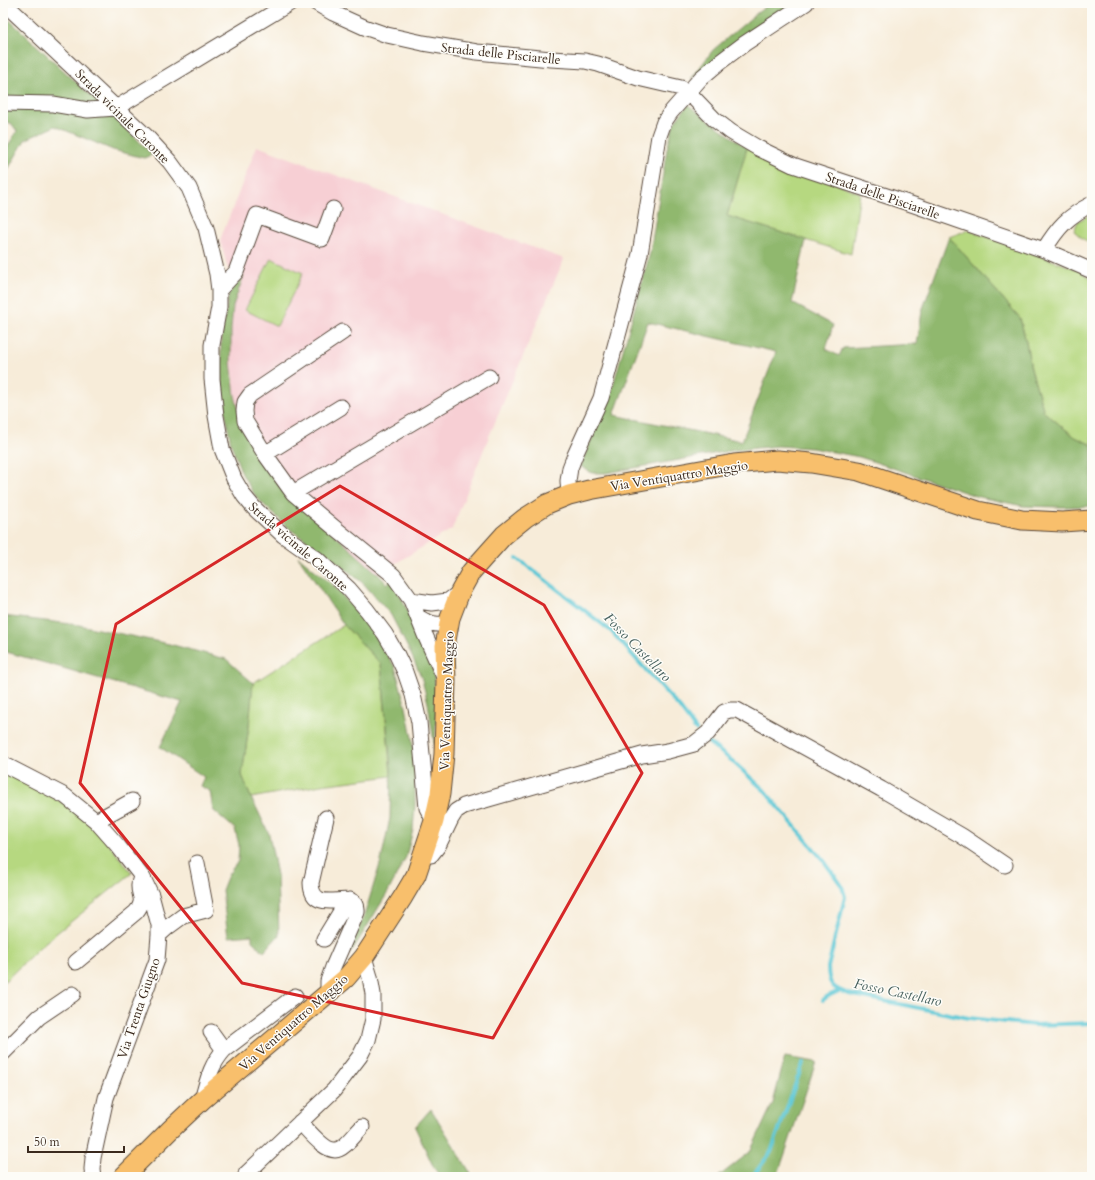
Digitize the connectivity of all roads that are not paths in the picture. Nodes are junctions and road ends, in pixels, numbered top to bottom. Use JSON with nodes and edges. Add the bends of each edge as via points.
{"nodes":[{"id":1,"x":4,"y":3,"type":"edge"},
{"id":2,"x":290,"y":3,"type":"edge"},
{"id":3,"x":316,"y":3,"type":"edge"},
{"id":4,"x":806,"y":3,"type":"edge"},
{"id":5,"x":688,"y":92,"type":"junction"},
{"id":6,"x":3,"y":103,"type":"edge"},
{"id":7,"x":116,"y":108,"type":"junction"},
{"id":8,"x":1092,"y":204,"type":"edge"},
{"id":9,"x":333,"y":209,"type":"dead end"},
{"id":10,"x":1044,"y":250,"type":"junction"},
{"id":11,"x":1092,"y":271,"type":"edge"},
{"id":12,"x":219,"y":290,"type":"junction"},
{"id":13,"x":343,"y":332,"type":"dead end"},
{"id":14,"x":488,"y":377,"type":"dead end"},
{"id":15,"x":341,"y":407,"type":"dead end"},
{"id":16,"x":265,"y":454,"type":"junction"},
{"id":17,"x":293,"y":493,"type":"junction"},
{"id":18,"x":569,"y":495,"type":"junction"},
{"id":19,"x":1092,"y":520,"type":"edge"},
{"id":20,"x":460,"y":592,"type":"junction"},
{"id":21,"x":411,"y":600,"type":"junction"},
{"id":22,"x":432,"y":603,"type":"junction"},
{"id":23,"x":418,"y":617,"type":"junction"},
{"id":24,"x":449,"y":624,"type":"junction"},
{"id":25,"x":446,"y":681,"type":"junction"},
{"id":26,"x":3,"y":764,"type":"edge"},
{"id":27,"x":132,"y":801,"type":"dead end"},
{"id":28,"x":326,"y":818,"type":"dead end"},
{"id":29,"x":96,"y":821,"type":"junction"},
{"id":30,"x":434,"y":821,"type":"junction"},
{"id":31,"x":422,"y":856,"type":"junction"},
{"id":32,"x":197,"y":863,"type":"dead end"},
{"id":33,"x":1005,"y":865,"type":"dead end"},
{"id":34,"x":143,"y":878,"type":"junction"},
{"id":35,"x":350,"y":900,"type":"junction"},
{"id":36,"x":159,"y":935,"type":"junction"},
{"id":37,"x":324,"y":939,"type":"dead end"},
{"id":38,"x":364,"y":957,"type":"junction"},
{"id":39,"x":76,"y":962,"type":"dead end"},
{"id":40,"x":73,"y":994,"type":"dead end"},
{"id":41,"x":328,"y":994,"type":"junction"},
{"id":42,"x":295,"y":996,"type":"dead end"},
{"id":43,"x":211,"y":1032,"type":"dead end"},
{"id":44,"x":224,"y":1050,"type":"junction"},
{"id":45,"x":3,"y":1053,"type":"edge"},
{"id":46,"x":202,"y":1100,"type":"junction"},
{"id":47,"x":300,"y":1122,"type":"junction"},
{"id":48,"x":362,"y":1127,"type":"dead end"},
{"id":49,"x":246,"y":1174,"type":"dead end"},
{"id":50,"x":93,"y":1177,"type":"edge"},
{"id":51,"x":123,"y":1177,"type":"edge"}],
"edges":[{"from":1,"to":7,"type":"street","name":"Strada vicinale Caronte"},
{"from":2,"to":7,"type":"street"},
{"from":3,"to":5,"type":"street","name":"Strada delle Pisciarelle","via":[[387,36],[477,52],[584,61]]},
{"from":4,"to":5,"type":"street","via":[[720,62]]},
{"from":5,"to":10,"type":"street","name":"Strada delle Pisciarelle","via":[[714,119],[731,132],[793,165]]},
{"from":5,"to":18,"type":"street","via":[[664,122],[640,254],[601,398],[570,468]]},
{"from":6,"to":7,"type":"street","via":[[53,104],[88,110]]},
{"from":7,"to":12,"type":"street","name":"Strada vicinale Caronte","via":[[148,137],[189,188],[206,228]]},
{"from":8,"to":10,"type":"street","via":[[1065,221]]},
{"from":9,"to":12,"type":"street","via":[[322,239],[257,215],[236,272]]},
{"from":10,"to":11,"type":"street","name":"Strada delle Pisciarelle"},
{"from":12,"to":30,"type":"street","name":"Strada vicinale Caronte","via":[[220,307],[212,345],[212,379],[222,449],[244,496],[254,508],[283,535],[317,559],[349,589],[385,634],[396,653],[406,672],[413,695],[419,722],[426,808]]},
{"from":13,"to":16,"type":"street","via":[[250,395],[245,402],[245,421]]},
{"from":14,"to":17,"type":"street"},
{"from":15,"to":16,"type":"street"},
{"from":16,"to":17,"type":"street"},
{"from":17,"to":21,"type":"street","via":[[393,575]]},
{"from":18,"to":19,"type":"main road","name":"Via Ventiquattro Maggio","via":[[734,464],[777,460],[859,471],[978,511],[1022,520]]},
{"from":18,"to":20,"type":"main road","name":"Via Ventiquattro Maggio","via":[[547,504],[504,535],[472,572]]},
{"from":20,"to":22,"type":"street","via":[[448,601]]},
{"from":20,"to":24,"type":"main road","name":"Via Ventiquattro Maggio"},
{"from":21,"to":22,"type":"street"},
{"from":21,"to":23,"type":"street"},
{"from":22,"to":24,"type":"street"},
{"from":23,"to":24,"type":"street","via":[[438,625]]},
{"from":23,"to":25,"type":"street"},
{"from":24,"to":25,"type":"main road","name":"Via Ventiquattro Maggio"},
{"from":25,"to":30,"type":"main road","name":"Via Ventiquattro Maggio","via":[[443,777]]},
{"from":26,"to":29,"type":"street","name":"Via Trenta Giugno","via":[[65,796]]},
{"from":27,"to":29,"type":"street"},
{"from":28,"to":35,"type":"street","via":[[311,883],[312,889],[314,895],[326,901]]},
{"from":29,"to":34,"type":"street","name":"Via Trenta Giugno"},
{"from":30,"to":31,"type":"main road","name":"Via Ventiquattro Maggio"},
{"from":31,"to":33,"type":"street","via":[[431,855],[456,811],[464,806],[694,744],[708,733],[724,712],[737,710],[881,789],[962,836]]},
{"from":31,"to":38,"type":"main road","name":"Via Ventiquattro Maggio","via":[[416,875],[403,898]]},
{"from":32,"to":36,"type":"street","via":[[206,910],[183,916]]},
{"from":34,"to":36,"type":"street","name":"Via Trenta Giugno","via":[[151,895]]},
{"from":34,"to":39,"type":"street","via":[[139,883],[141,907]]},
{"from":35,"to":37,"type":"street"},
{"from":35,"to":41,"type":"street","via":[[357,906],[357,912],[332,967],[328,980]]},
{"from":36,"to":50,"type":"street","name":"Via Trenta Giugno","via":[[156,960],[106,1098],[93,1158]]},
{"from":38,"to":41,"type":"main road","name":"Via Ventiquattro Maggio"},
{"from":38,"to":47,"type":"street","via":[[373,994],[368,1040],[360,1056],[334,1090]]},
{"from":40,"to":45,"type":"street","via":[[39,1017]]},
{"from":41,"to":46,"type":"main road","name":"Via Ventiquattro Maggio"},
{"from":42,"to":44,"type":"street"},
{"from":43,"to":44,"type":"street"},
{"from":44,"to":46,"type":"street","via":[[210,1069]]},
{"from":46,"to":51,"type":"main road","name":"Via Ventiquattro Maggio"},
{"from":47,"to":48,"type":"street","via":[[321,1143],[335,1150],[341,1148]]},
{"from":47,"to":49,"type":"street"}]}
